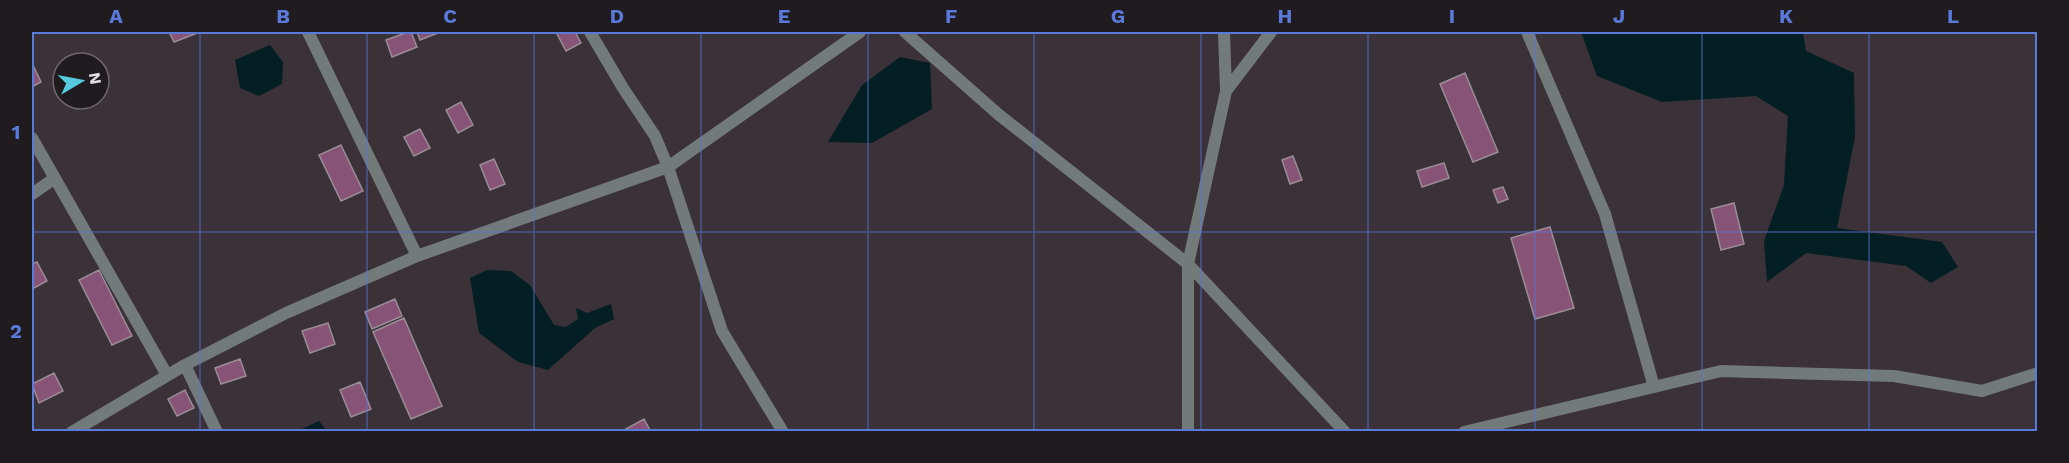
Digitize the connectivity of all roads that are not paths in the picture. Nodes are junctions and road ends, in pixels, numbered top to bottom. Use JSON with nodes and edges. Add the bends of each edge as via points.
{"nodes":[{"id":1,"x":308,"y":32,"type":"edge"},
{"id":2,"x":590,"y":32,"type":"edge"},
{"id":3,"x":860,"y":32,"type":"edge"},
{"id":4,"x":905,"y":32,"type":"edge"},
{"id":5,"x":1224,"y":32,"type":"edge"},
{"id":6,"x":1271,"y":32,"type":"edge"},
{"id":7,"x":1527,"y":32,"type":"edge"},
{"id":8,"x":1226,"y":91,"type":"junction"},
{"id":9,"x":32,"y":138,"type":"edge"},
{"id":10,"x":668,"y":167,"type":"junction"},
{"id":11,"x":55,"y":178,"type":"junction"},
{"id":12,"x":32,"y":194,"type":"edge"},
{"id":13,"x":417,"y":256,"type":"junction"},
{"id":14,"x":1188,"y":264,"type":"junction"},
{"id":15,"x":185,"y":365,"type":"junction"},
{"id":16,"x":2037,"y":372,"type":"edge"},
{"id":17,"x":167,"y":375,"type":"junction"},
{"id":18,"x":1654,"y":387,"type":"junction"},
{"id":19,"x":72,"y":432,"type":"edge"},
{"id":20,"x":217,"y":432,"type":"edge"},
{"id":21,"x":783,"y":432,"type":"edge"},
{"id":22,"x":1188,"y":432,"type":"edge"},
{"id":23,"x":1346,"y":432,"type":"edge"},
{"id":24,"x":1464,"y":432,"type":"edge"}],
"edges":[{"from":1,"to":13,"type":"street"},
{"from":2,"to":10,"type":"street","via":[[655,136]]},
{"from":3,"to":10,"type":"street"},
{"from":4,"to":14,"type":"street","via":[[998,114]]},
{"from":5,"to":8,"type":"street"},
{"from":6,"to":8,"type":"street"},
{"from":7,"to":18,"type":"street","via":[[1605,214]]},
{"from":8,"to":14,"type":"street"},
{"from":9,"to":11,"type":"street"},
{"from":10,"to":13,"type":"street"},
{"from":10,"to":21,"type":"street","via":[[722,331]]},
{"from":11,"to":12,"type":"street"},
{"from":11,"to":17,"type":"street"},
{"from":13,"to":15,"type":"street","via":[[286,313]]},
{"from":14,"to":22,"type":"street"},
{"from":14,"to":23,"type":"street"},
{"from":15,"to":17,"type":"street"},
{"from":15,"to":20,"type":"street"},
{"from":16,"to":18,"type":"street","via":[[1982,391],[1894,376],[1721,371]]},
{"from":17,"to":19,"type":"street"},
{"from":18,"to":24,"type":"street"}]}
